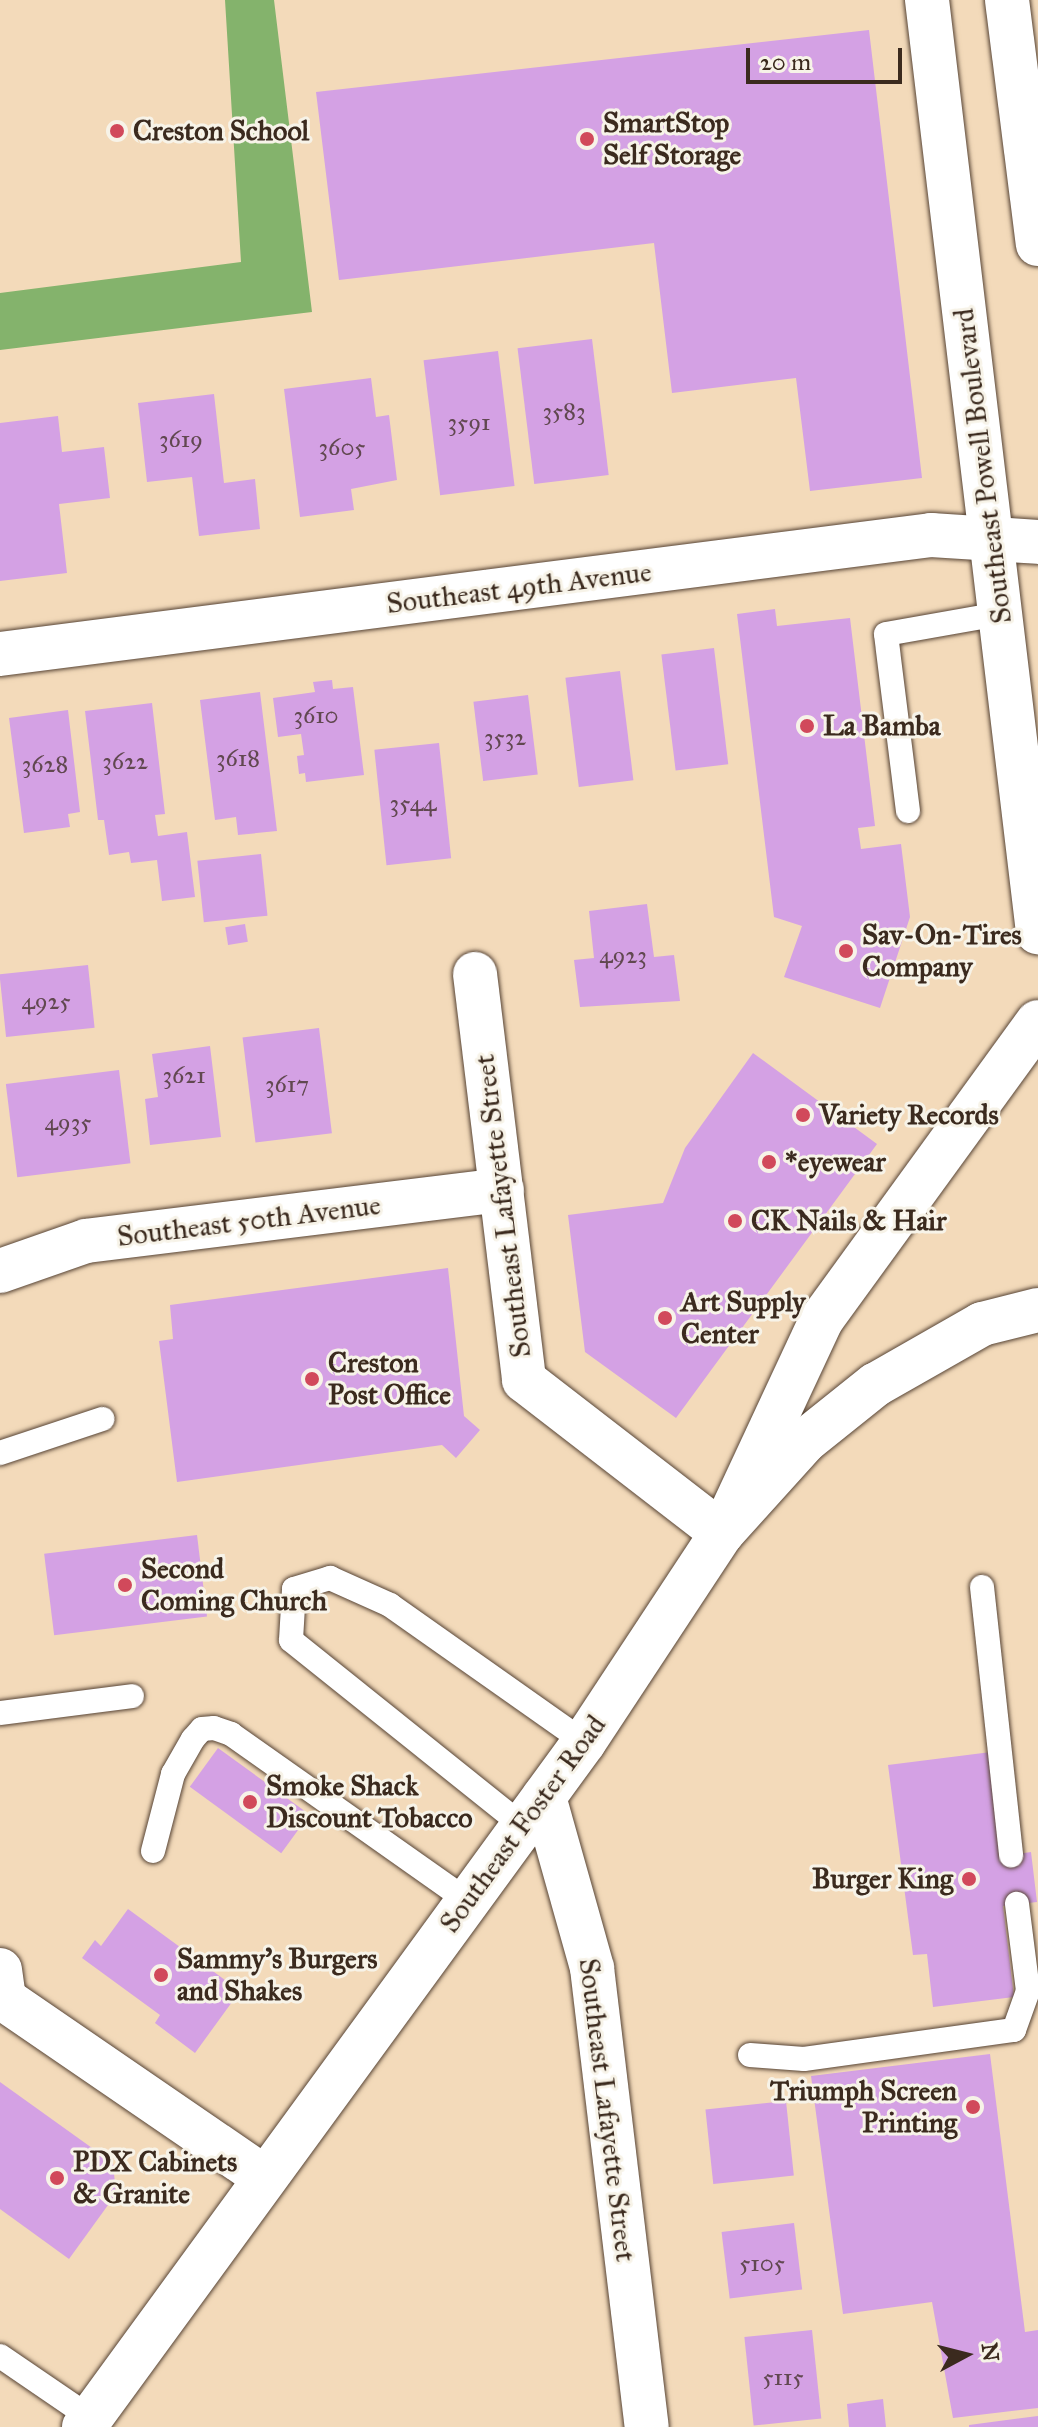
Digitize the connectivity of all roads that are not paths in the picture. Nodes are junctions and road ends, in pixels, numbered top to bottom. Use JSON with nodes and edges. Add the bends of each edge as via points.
{"nodes":[{"id":1,"x":927,"y":0,"type":"edge"},
{"id":2,"x":1007,"y":0,"type":"edge"},
{"id":3,"x":1038,"y":244,"type":"edge"},
{"id":4,"x":991,"y":539,"type":"junction"},
{"id":5,"x":1038,"y":542,"type":"edge"},
{"id":6,"x":1000,"y":614,"type":"junction"},
{"id":7,"x":0,"y":654,"type":"edge"},
{"id":8,"x":908,"y":811,"type":"dead end"},
{"id":9,"x":1038,"y":932,"type":"edge"},
{"id":10,"x":475,"y":974,"type":"dead end"},
{"id":11,"x":1038,"y":1022,"type":"edge"},
{"id":12,"x":502,"y":1190,"type":"junction"},
{"id":13,"x":0,"y":1271,"type":"edge"},
{"id":14,"x":1038,"y":1310,"type":"edge"},
{"id":15,"x":102,"y":1419,"type":"dead end"},
{"id":16,"x":0,"y":1453,"type":"edge"},
{"id":17,"x":722,"y":1533,"type":"junction"},
{"id":18,"x":982,"y":1587,"type":"dead end"},
{"id":19,"x":132,"y":1696,"type":"dead end"},
{"id":20,"x":0,"y":1713,"type":"edge"},
{"id":21,"x":584,"y":1742,"type":"junction"},
{"id":22,"x":534,"y":1812,"type":"junction"},
{"id":23,"x":153,"y":1851,"type":"dead end"},
{"id":24,"x":1011,"y":1855,"type":"dead end"},
{"id":25,"x":468,"y":1901,"type":"junction"},
{"id":26,"x":1017,"y":1904,"type":"dead end"},
{"id":27,"x":1,"y":1990,"type":"edge"},
{"id":28,"x":750,"y":2055,"type":"dead end"},
{"id":29,"x":265,"y":2178,"type":"junction"},
{"id":30,"x":0,"y":2356,"type":"edge"},
{"id":31,"x":87,"y":2422,"type":"edge"},
{"id":32,"x":647,"y":2427,"type":"edge"}],
"edges":[{"from":1,"to":4,"type":"main road","name":"Southeast Powell Boulevard"},
{"from":2,"to":3,"type":"main road"},
{"from":4,"to":5,"type":"main road","name":"Southeast 49th Avenue"},
{"from":4,"to":6,"type":"main road","name":"Southeast Powell Boulevard"},
{"from":4,"to":7,"type":"main road","name":"Southeast 49th Avenue","via":[[931,535]]},
{"from":6,"to":8,"type":"lane","via":[[886,634]]},
{"from":6,"to":9,"type":"main road","name":"Southeast Powell Boulevard"},
{"from":10,"to":12,"type":"main road","name":"Southeast Lafayette Street"},
{"from":11,"to":17,"type":"main road","via":[[822,1319]]},
{"from":12,"to":13,"type":"main road","name":"Southeast 50th Avenue","via":[[86,1241]]},
{"from":12,"to":17,"type":"main road","name":"Southeast Lafayette Street","via":[[524,1380]]},
{"from":14,"to":17,"type":"main road","name":"Southeast Foster Road","via":[[982,1324],[875,1385],[805,1441]]},
{"from":15,"to":16,"type":"lane"},
{"from":17,"to":21,"type":"main road","name":"Southeast Foster Road"},
{"from":18,"to":24,"type":"lane"},
{"from":19,"to":20,"type":"lane"},
{"from":21,"to":22,"type":"main road","name":"Southeast Foster Road"},
{"from":21,"to":22,"type":"lane","via":[[390,1605],[330,1578],[294,1589],[291,1640]]},
{"from":22,"to":25,"type":"main road","name":"Southeast Foster Road"},
{"from":22,"to":32,"type":"main road","name":"Southeast Lafayette Street","via":[[592,1968]]},
{"from":23,"to":25,"type":"lane","via":[[173,1774],[193,1739],[202,1729],[214,1728],[231,1734]]},
{"from":25,"to":29,"type":"main road","name":"Southeast Foster Road"},
{"from":26,"to":28,"type":"lane","via":[[1028,1991],[1014,2030],[804,2059]]},
{"from":27,"to":29,"type":"main road"},
{"from":29,"to":31,"type":"main road","name":"Southeast Foster Road"},
{"from":30,"to":31,"type":"lane"}]}
